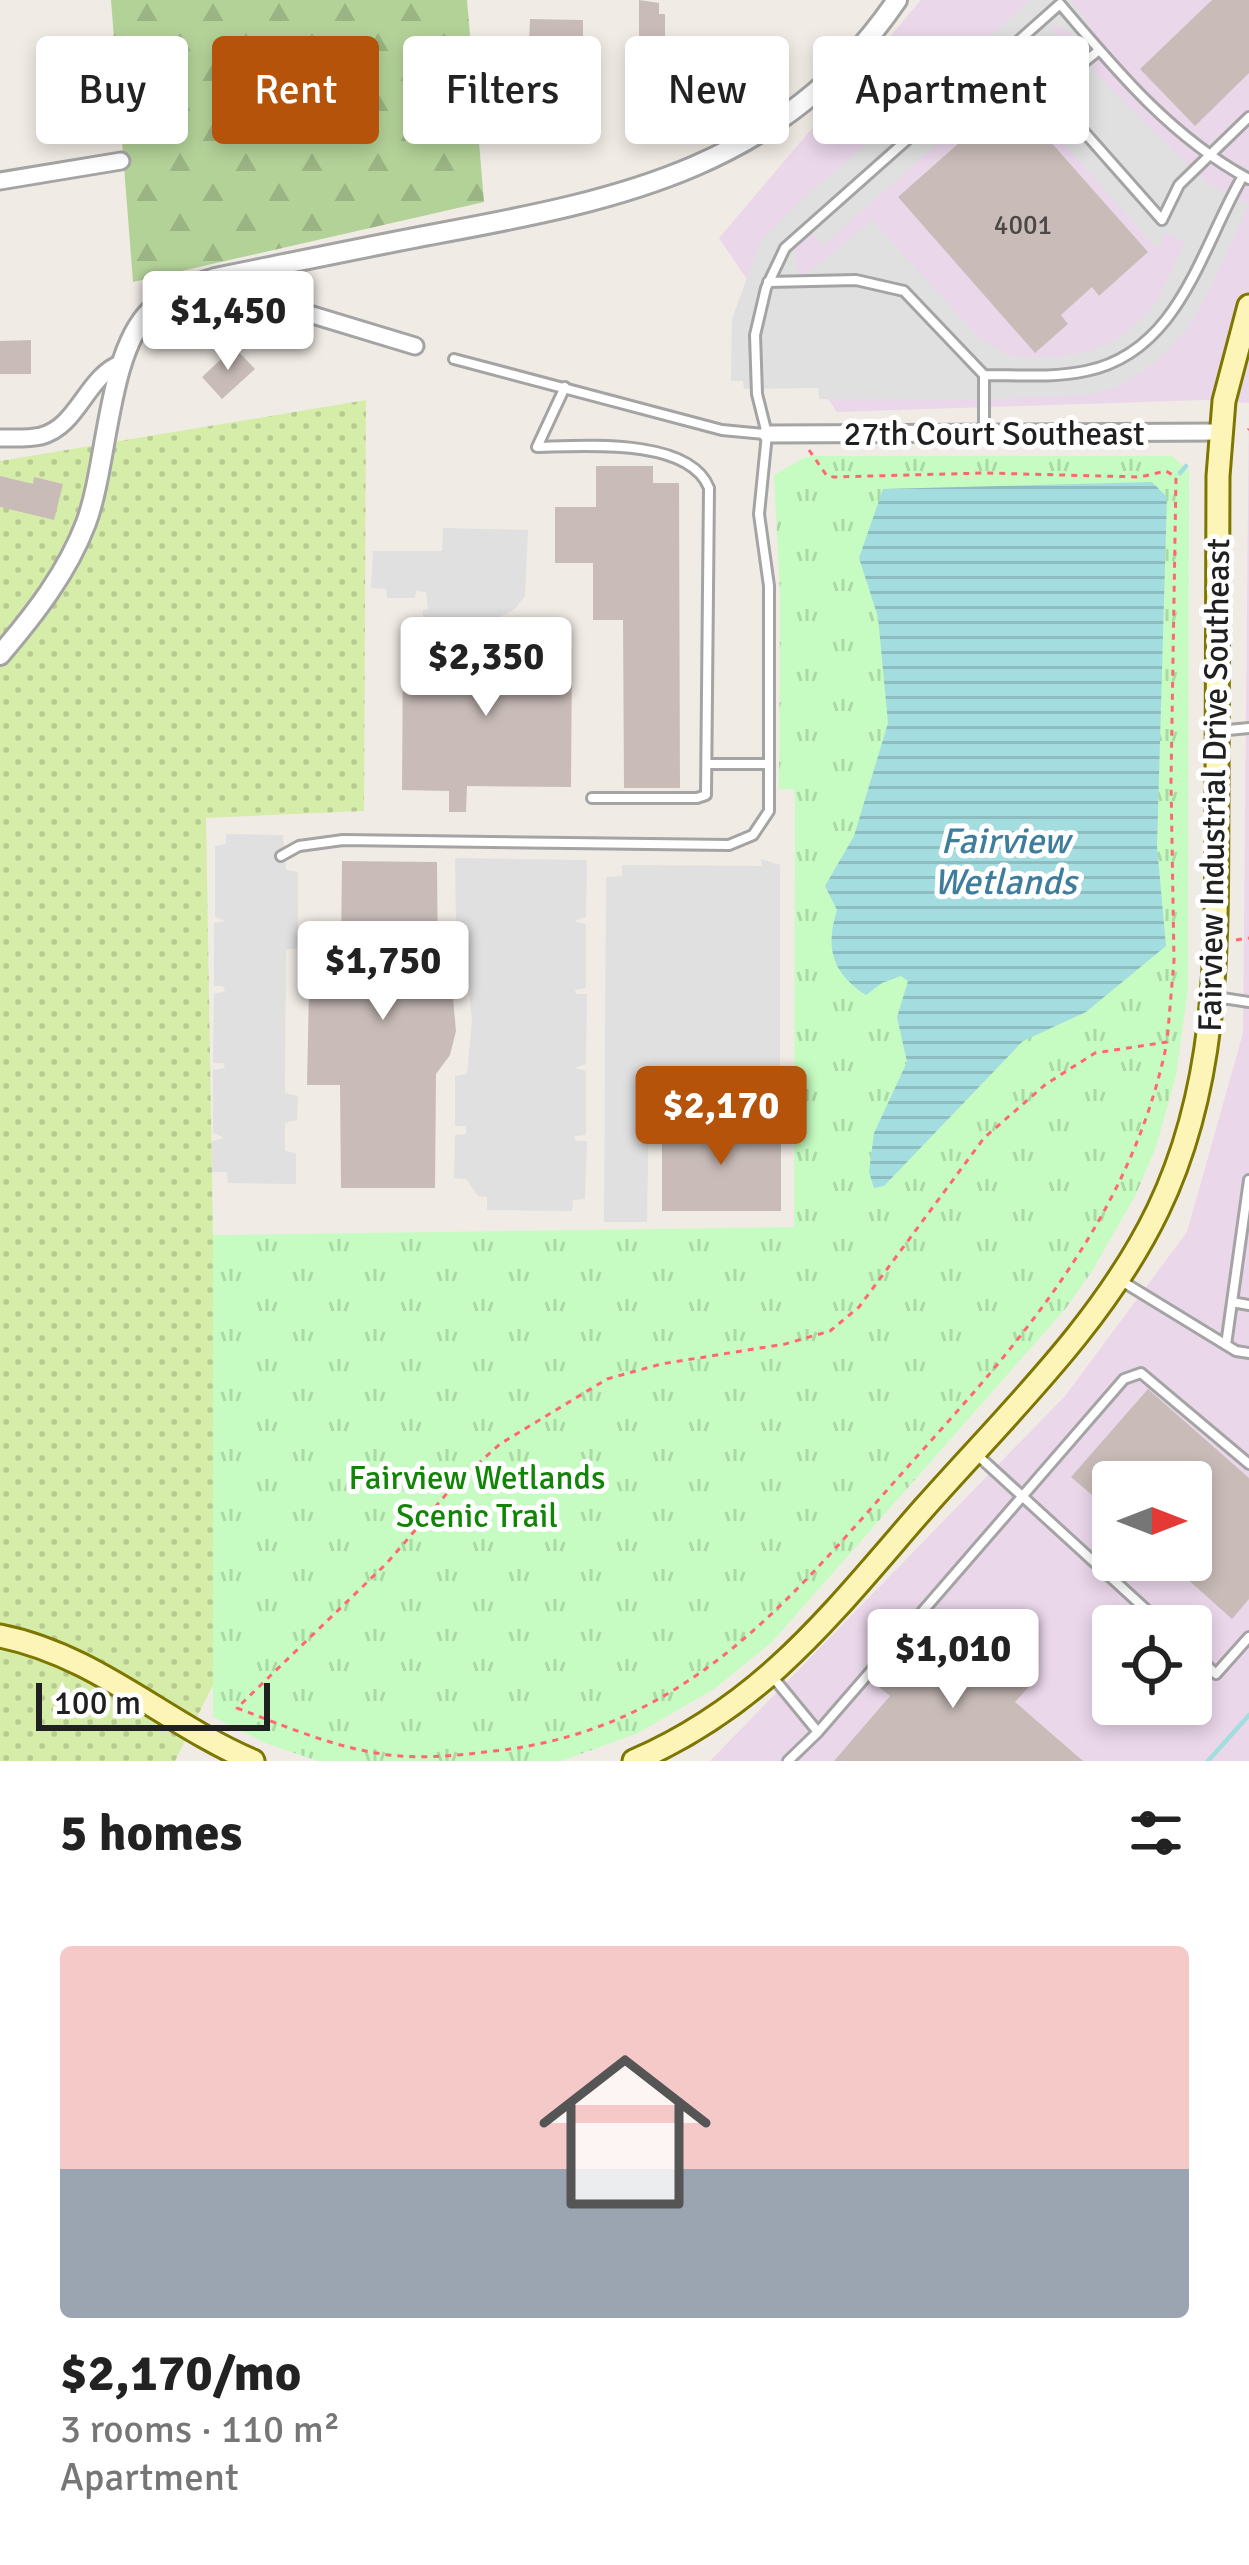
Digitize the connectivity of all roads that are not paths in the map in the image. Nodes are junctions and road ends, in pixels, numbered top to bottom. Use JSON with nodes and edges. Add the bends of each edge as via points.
{"nodes":[{"id":1,"x":897,"y":0,"type":"edge"},
{"id":2,"x":1098,"y":51,"type":"junction"},
{"id":3,"x":1249,"y":117,"type":"edge"},
{"id":4,"x":1209,"y":155,"type":"junction"},
{"id":5,"x":121,"y":161,"type":"dead end"},
{"id":6,"x":1246,"y":177,"type":"edge"},
{"id":7,"x":0,"y":181,"type":"edge"},
{"id":8,"x":231,"y":275,"type":"junction"},
{"id":9,"x":768,"y":282,"type":"junction"},
{"id":10,"x":1249,"y":306,"type":"edge"},
{"id":11,"x":415,"y":346,"type":"dead end"},
{"id":12,"x":454,"y":358,"type":"dead end"},
{"id":13,"x":122,"y":363,"type":"junction"},
{"id":14,"x":984,"y":376,"type":"junction"},
{"id":15,"x":565,"y":387,"type":"junction"},
{"id":16,"x":1221,"y":432,"type":"junction"},
{"id":17,"x":984,"y":433,"type":"junction"},
{"id":18,"x":766,"y":434,"type":"junction"},
{"id":19,"x":0,"y":438,"type":"edge"},
{"id":20,"x":0,"y":656,"type":"edge"},
{"id":21,"x":1249,"y":728,"type":"edge"},
{"id":22,"x":1217,"y":731,"type":"junction"},
{"id":23,"x":709,"y":764,"type":"junction"},
{"id":24,"x":770,"y":764,"type":"junction"},
{"id":25,"x":592,"y":798,"type":"dead end"},
{"id":26,"x":281,"y":856,"type":"dead end"},
{"id":27,"x":1214,"y":997,"type":"junction"},
{"id":28,"x":1249,"y":1002,"type":"edge"},
{"id":29,"x":1249,"y":1180,"type":"edge"},
{"id":30,"x":1119,"y":1279,"type":"junction"},
{"id":31,"x":1232,"y":1302,"type":"junction"},
{"id":32,"x":1249,"y":1305,"type":"edge"},
{"id":33,"x":1226,"y":1345,"type":"junction"},
{"id":34,"x":1249,"y":1353,"type":"edge"},
{"id":35,"x":974,"y":1452,"type":"junction"},
{"id":36,"x":1249,"y":1464,"type":"edge"},
{"id":37,"x":1022,"y":1495,"type":"junction"},
{"id":38,"x":1141,"y":1605,"type":"edge"},
{"id":39,"x":0,"y":1636,"type":"edge"},
{"id":40,"x":1249,"y":1637,"type":"edge"},
{"id":41,"x":1212,"y":1670,"type":"edge"},
{"id":42,"x":772,"y":1676,"type":"junction"},
{"id":43,"x":818,"y":1732,"type":"junction"},
{"id":44,"x":254,"y":1761,"type":"edge"},
{"id":45,"x":634,"y":1761,"type":"edge"},
{"id":46,"x":788,"y":1761,"type":"edge"}],
"edges":[{"from":1,"to":8,"type":"street","via":[[796,108],[673,177],[565,209]]},
{"from":2,"to":4,"type":"lane"},
{"from":2,"to":4,"type":"lane","via":[[1048,91],[1162,220],[1179,184]]},
{"from":2,"to":9,"type":"lane","via":[[1060,4],[785,248]]},
{"from":3,"to":4,"type":"lane"},
{"from":4,"to":6,"type":"lane"},
{"from":5,"to":7,"type":"street"},
{"from":6,"to":14,"type":"lane","via":[[1181,299],[1138,349],[1087,371]]},
{"from":8,"to":11,"type":"street","via":[[250,296]]},
{"from":8,"to":13,"type":"street","via":[[161,302],[139,324]]},
{"from":9,"to":14,"type":"lane","via":[[856,280],[904,291]]},
{"from":9,"to":18,"type":"lane","via":[[755,335]]},
{"from":10,"to":16,"type":"main road","name":"Fairview Industrial Drive Southeast"},
{"from":12,"to":15,"type":"lane"},
{"from":13,"to":19,"type":"street","via":[[103,373],[55,430]]},
{"from":13,"to":20,"type":"street","via":[[80,539]]},
{"from":14,"to":17,"type":"lane"},
{"from":15,"to":18,"type":"lane","via":[[722,430]]},
{"from":15,"to":23,"type":"lane","via":[[538,447],[639,448],[692,466],[709,488]]},
{"from":16,"to":17,"type":"street","name":"27th Court Southeast"},
{"from":16,"to":22,"type":"main road","name":"Fairview Industrial Drive Southeast"},
{"from":17,"to":18,"type":"street","name":"27th Court Southeast"},
{"from":18,"to":24,"type":"lane","via":[[759,514],[769,586]]},
{"from":21,"to":22,"type":"lane"},
{"from":22,"to":27,"type":"main road","name":"Fairview Industrial Drive Southeast"},
{"from":23,"to":24,"type":"lane"},
{"from":23,"to":25,"type":"lane","via":[[706,795],[697,798]]},
{"from":24,"to":26,"type":"lane","via":[[764,825],[729,844],[343,840]]},
{"from":27,"to":28,"type":"lane"},
{"from":27,"to":30,"type":"main road","name":"Fairview Industrial Drive Southeast","via":[[1185,1146]]},
{"from":29,"to":31,"type":"lane"},
{"from":30,"to":33,"type":"lane"},
{"from":30,"to":35,"type":"main road","name":"Fairview Industrial Drive Southeast"},
{"from":31,"to":32,"type":"lane"},
{"from":31,"to":33,"type":"lane"},
{"from":33,"to":34,"type":"lane"},
{"from":35,"to":37,"type":"lane"},
{"from":35,"to":42,"type":"main road","name":"Fairview Industrial Drive Southeast"},
{"from":36,"to":37,"type":"lane","via":[[1141,1373],[1124,1379]]},
{"from":37,"to":38,"type":"lane"},
{"from":37,"to":43,"type":"lane"},
{"from":39,"to":44,"type":"main road","via":[[73,1660]]},
{"from":40,"to":41,"type":"lane"},
{"from":42,"to":43,"type":"lane"},
{"from":42,"to":45,"type":"main road","name":"Fairview Industrial Drive Southeast","via":[[711,1721]]},
{"from":43,"to":46,"type":"lane"}]}
